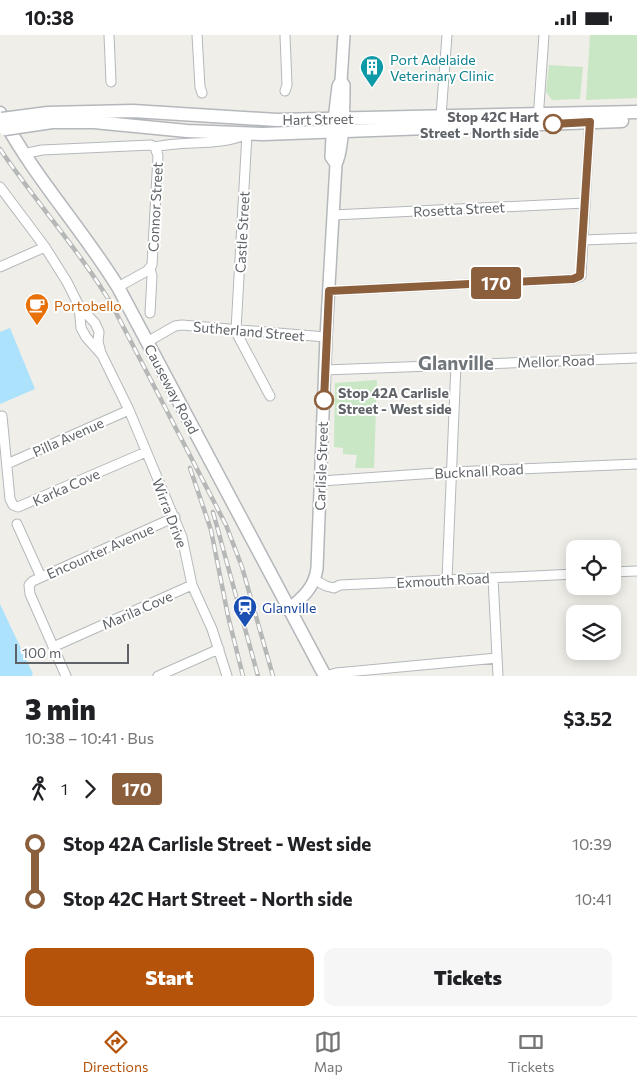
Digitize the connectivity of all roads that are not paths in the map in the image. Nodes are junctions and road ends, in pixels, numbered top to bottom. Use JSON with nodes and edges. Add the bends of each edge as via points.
{"nodes":[{"id":1,"x":108,"y":35,"type":"edge"},
{"id":2,"x":197,"y":35,"type":"edge"},
{"id":3,"x":285,"y":35,"type":"edge"},
{"id":4,"x":344,"y":35,"type":"edge"},
{"id":5,"x":446,"y":35,"type":"edge"},
{"id":6,"x":544,"y":35,"type":"edge"},
{"id":7,"x":111,"y":82,"type":"dead end"},
{"id":8,"x":285,"y":91,"type":"dead end"},
{"id":9,"x":202,"y":93,"type":"dead end"},
{"id":10,"x":637,"y":112,"type":"edge"},
{"id":11,"x":0,"y":113,"type":"edge"},
{"id":12,"x":441,"y":116,"type":"junction"},
{"id":13,"x":50,"y":117,"type":"junction"},
{"id":14,"x":590,"y":117,"type":"junction"},
{"id":15,"x":538,"y":119,"type":"junction"},
{"id":16,"x":0,"y":120,"type":"edge"},
{"id":17,"x":637,"y":120,"type":"edge"},
{"id":18,"x":338,"y":125,"type":"junction"},
{"id":19,"x":0,"y":130,"type":"edge"},
{"id":20,"x":247,"y":134,"type":"junction"},
{"id":21,"x":155,"y":147,"type":"junction"},
{"id":22,"x":23,"y":154,"type":"junction"},
{"id":23,"x":0,"y":187,"type":"edge"},
{"id":24,"x":585,"y":203,"type":"junction"},
{"id":25,"x":333,"y":215,"type":"junction"},
{"id":26,"x":637,"y":238,"type":"edge"},
{"id":27,"x":583,"y":240,"type":"junction"},
{"id":28,"x":44,"y":247,"type":"junction"},
{"id":29,"x":0,"y":267,"type":"edge"},
{"id":30,"x":150,"y":267,"type":"junction"},
{"id":31,"x":118,"y":287,"type":"junction"},
{"id":32,"x":329,"y":291,"type":"junction"},
{"id":33,"x":79,"y":306,"type":"junction"},
{"id":34,"x":150,"y":313,"type":"dead end"},
{"id":35,"x":236,"y":330,"type":"junction"},
{"id":36,"x":326,"y":337,"type":"junction"},
{"id":37,"x":147,"y":342,"type":"junction"},
{"id":38,"x":102,"y":355,"type":"junction"},
{"id":39,"x":637,"y":359,"type":"edge"},
{"id":40,"x":456,"y":364,"type":"junction"},
{"id":41,"x":324,"y":370,"type":"junction"},
{"id":42,"x":270,"y":396,"type":"dead end"},
{"id":43,"x":129,"y":411,"type":"junction"},
{"id":44,"x":2,"y":417,"type":"dead end"},
{"id":45,"x":146,"y":452,"type":"junction"},
{"id":46,"x":637,"y":464,"type":"edge"},
{"id":47,"x":7,"y":465,"type":"junction"},
{"id":48,"x":451,"y":472,"type":"junction"},
{"id":49,"x":321,"y":481,"type":"junction"},
{"id":50,"x":174,"y":517,"type":"junction"},
{"id":51,"x":17,"y":523,"type":"dead end"},
{"id":52,"x":637,"y":571,"type":"edge"},
{"id":53,"x":621,"y":572,"type":"edge"},
{"id":54,"x":566,"y":574,"type":"edge"},
{"id":55,"x":41,"y":577,"type":"junction"},
{"id":56,"x":493,"y":578,"type":"junction"},
{"id":57,"x":447,"y":579,"type":"junction"},
{"id":58,"x":315,"y":580,"type":"junction"},
{"id":59,"x":192,"y":585,"type":"junction"},
{"id":60,"x":289,"y":609,"type":"junction"},
{"id":61,"x":53,"y":647,"type":"junction"},
{"id":62,"x":219,"y":649,"type":"junction"},
{"id":63,"x":497,"y":658,"type":"junction"},
{"id":64,"x":66,"y":676,"type":"edge"},
{"id":65,"x":158,"y":676,"type":"edge"},
{"id":66,"x":227,"y":676,"type":"edge"},
{"id":67,"x":325,"y":676,"type":"edge"},
{"id":68,"x":498,"y":676,"type":"edge"}],
"edges":[{"from":1,"to":7,"type":"street"},
{"from":2,"to":9,"type":"street"},
{"from":3,"to":8,"type":"street"},
{"from":4,"to":18,"type":"street","name":"Carlisle Street","via":[[341,81],[338,85]]},
{"from":5,"to":12,"type":"street"},
{"from":6,"to":15,"type":"street"},
{"from":10,"to":14,"type":"main road","name":"Hart Street"},
{"from":11,"to":22,"type":"main road","name":"Causeway Road"},
{"from":12,"to":15,"type":"main road","name":"Hart Street"},
{"from":12,"to":18,"type":"main road","name":"Hart Street"},
{"from":13,"to":16,"type":"main road","name":"Hart Street","bridge":true},
{"from":13,"to":18,"type":"main road","name":"Hart Street","via":[[133,111]]},
{"from":13,"to":19,"type":"main road","name":"Hart Street","bridge":true},
{"from":13,"to":20,"type":"main road","name":"Hart Street"},
{"from":14,"to":15,"type":"main road","name":"Hart Street"},
{"from":14,"to":17,"type":"main road","name":"Hart Street"},
{"from":14,"to":24,"type":"street"},
{"from":15,"to":18,"type":"main road","name":"Hart Street"},
{"from":18,"to":20,"type":"main road","name":"Hart Street"},
{"from":18,"to":25,"type":"street","name":"Carlisle Street","via":[[332,157],[336,164]]},
{"from":20,"to":21,"type":"street","name":"Hart Street","via":[[235,139]]},
{"from":20,"to":35,"type":"street","name":"Castle Street"},
{"from":21,"to":22,"type":"street","name":"Hart Street","via":[[42,150]]},
{"from":21,"to":30,"type":"street","name":"Connor Street","via":[[158,165]]},
{"from":22,"to":31,"type":"main road","name":"Causeway Road","via":[[100,257]]},
{"from":23,"to":28,"type":"street","name":"Wirra Drive"},
{"from":24,"to":25,"type":"street","name":"Rosetta Street"},
{"from":24,"to":27,"type":"street"},
{"from":25,"to":32,"type":"street","name":"Carlisle Street"},
{"from":26,"to":27,"type":"street"},
{"from":27,"to":32,"type":"street","via":[[580,276],[573,279]]},
{"from":28,"to":29,"type":"street"},
{"from":28,"to":33,"type":"street","name":"Wirra Drive"},
{"from":30,"to":31,"type":"street","name":"Connor Street"},
{"from":30,"to":34,"type":"street","name":"Connor Street"},
{"from":31,"to":37,"type":"main road","name":"Causeway Road"},
{"from":32,"to":36,"type":"street","name":"Carlisle Street"},
{"from":33,"to":38,"type":"street","name":"Wirra Drive","via":[[81,328]]},
{"from":33,"to":38,"type":"street","name":"Wirra Drive","via":[[95,323]]},
{"from":35,"to":36,"type":"street","name":"Sutherland Street"},
{"from":35,"to":37,"type":"street","name":"Sutherland Street","via":[[178,325]]},
{"from":35,"to":42,"type":"street"},
{"from":36,"to":41,"type":"street","name":"Carlisle Street"},
{"from":37,"to":60,"type":"main road","name":"Causeway Road"},
{"from":38,"to":43,"type":"street","name":"Wirra Drive"},
{"from":39,"to":40,"type":"street","name":"Mellor Road"},
{"from":40,"to":41,"type":"street","name":"Mellor Road"},
{"from":40,"to":48,"type":"street"},
{"from":41,"to":49,"type":"street","name":"Carlisle Street"},
{"from":43,"to":45,"type":"street","name":"Wirra Drive"},
{"from":43,"to":47,"type":"street","name":"Pilla Avenue"},
{"from":44,"to":47,"type":"street","name":"Karka Cove"},
{"from":45,"to":47,"type":"street","name":"Karka Cove","via":[[18,507],[10,499]]},
{"from":45,"to":50,"type":"street","name":"Wirra Drive"},
{"from":46,"to":48,"type":"street","name":"Bucknall Road"},
{"from":48,"to":49,"type":"street","name":"Bucknall Road"},
{"from":48,"to":57,"type":"street"},
{"from":49,"to":58,"type":"street","name":"Carlisle Street"},
{"from":50,"to":55,"type":"street","name":"Encounter Avenue"},
{"from":50,"to":59,"type":"street","name":"Wirra Drive","via":[[182,537]]},
{"from":51,"to":55,"type":"street"},
{"from":52,"to":53,"type":"street"},
{"from":54,"to":56,"type":"street","name":"Exmouth Road"},
{"from":55,"to":61,"type":"street","name":"Encounter Avenue","via":[[28,588]]},
{"from":56,"to":57,"type":"street","name":"Exmouth Road"},
{"from":56,"to":63,"type":"street"},
{"from":57,"to":58,"type":"street","name":"Exmouth Road","via":[[340,585],[334,588]]},
{"from":58,"to":60,"type":"street"},
{"from":59,"to":61,"type":"street","name":"Marila Cove"},
{"from":59,"to":62,"type":"street","name":"Wirra Drive"},
{"from":60,"to":67,"type":"main road","name":"Causeway Road"},
{"from":61,"to":64,"type":"street"},
{"from":62,"to":65,"type":"street"},
{"from":62,"to":66,"type":"street","name":"Wirra Drive"},
{"from":63,"to":67,"type":"street"},
{"from":63,"to":68,"type":"street"}]}
